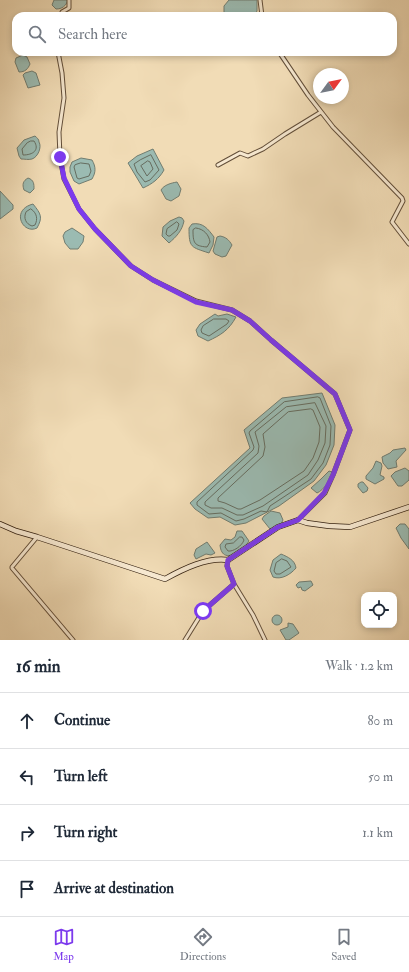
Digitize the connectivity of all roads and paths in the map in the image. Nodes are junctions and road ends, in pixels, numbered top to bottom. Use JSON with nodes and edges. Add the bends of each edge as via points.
{"nodes":[{"id":1,"x":69,"y":0,"type":"edge"},
{"id":2,"x":260,"y":0,"type":"edge"},
{"id":3,"x":62,"y":12,"type":"edge"},
{"id":4,"x":262,"y":12,"type":"edge"},
{"id":5,"x":59,"y":56,"type":"edge"},
{"id":6,"x":282,"y":56,"type":"edge"},
{"id":7,"x":321,"y":112,"type":"junction"},
{"id":8,"x":218,"y":165,"type":"dead end"},
{"id":9,"x":409,"y":244,"type":"edge"},
{"id":10,"x":409,"y":507,"type":"edge"},
{"id":11,"x":298,"y":520,"type":"junction"},
{"id":12,"x":0,"y":524,"type":"edge"},
{"id":13,"x":37,"y":537,"type":"junction"},
{"id":14,"x":228,"y":560,"type":"junction"},
{"id":15,"x":234,"y":584,"type":"junction"},
{"id":16,"x":73,"y":640,"type":"edge"},
{"id":17,"x":185,"y":640,"type":"edge"},
{"id":18,"x":265,"y":640,"type":"edge"}],
"edges":[{"from":1,"to":3,"type":"street","via":[[69,8]]},
{"from":2,"to":4,"type":"street"},
{"from":5,"to":11,"type":"street","via":[[64,98],[59,132],[64,178],[79,209],[95,229],[131,266],[153,280],[196,302],[232,310],[250,321],[335,394],[350,430],[324,493]]},
{"from":6,"to":7,"type":"street"},
{"from":7,"to":8,"type":"street","via":[[263,149],[248,156],[240,153]]},
{"from":7,"to":9,"type":"street","via":[[333,128],[404,201],[392,222]]},
{"from":10,"to":11,"type":"street","via":[[350,527],[307,524]]},
{"from":11,"to":14,"type":"street","via":[[278,527]]},
{"from":12,"to":13,"type":"street"},
{"from":13,"to":14,"type":"street","via":[[165,579],[208,561]]},
{"from":13,"to":16,"type":"street","via":[[12,568]]},
{"from":14,"to":15,"type":"street","via":[[227,566]]},
{"from":15,"to":17,"type":"street","via":[[203,611]]},
{"from":15,"to":18,"type":"street"}]}
